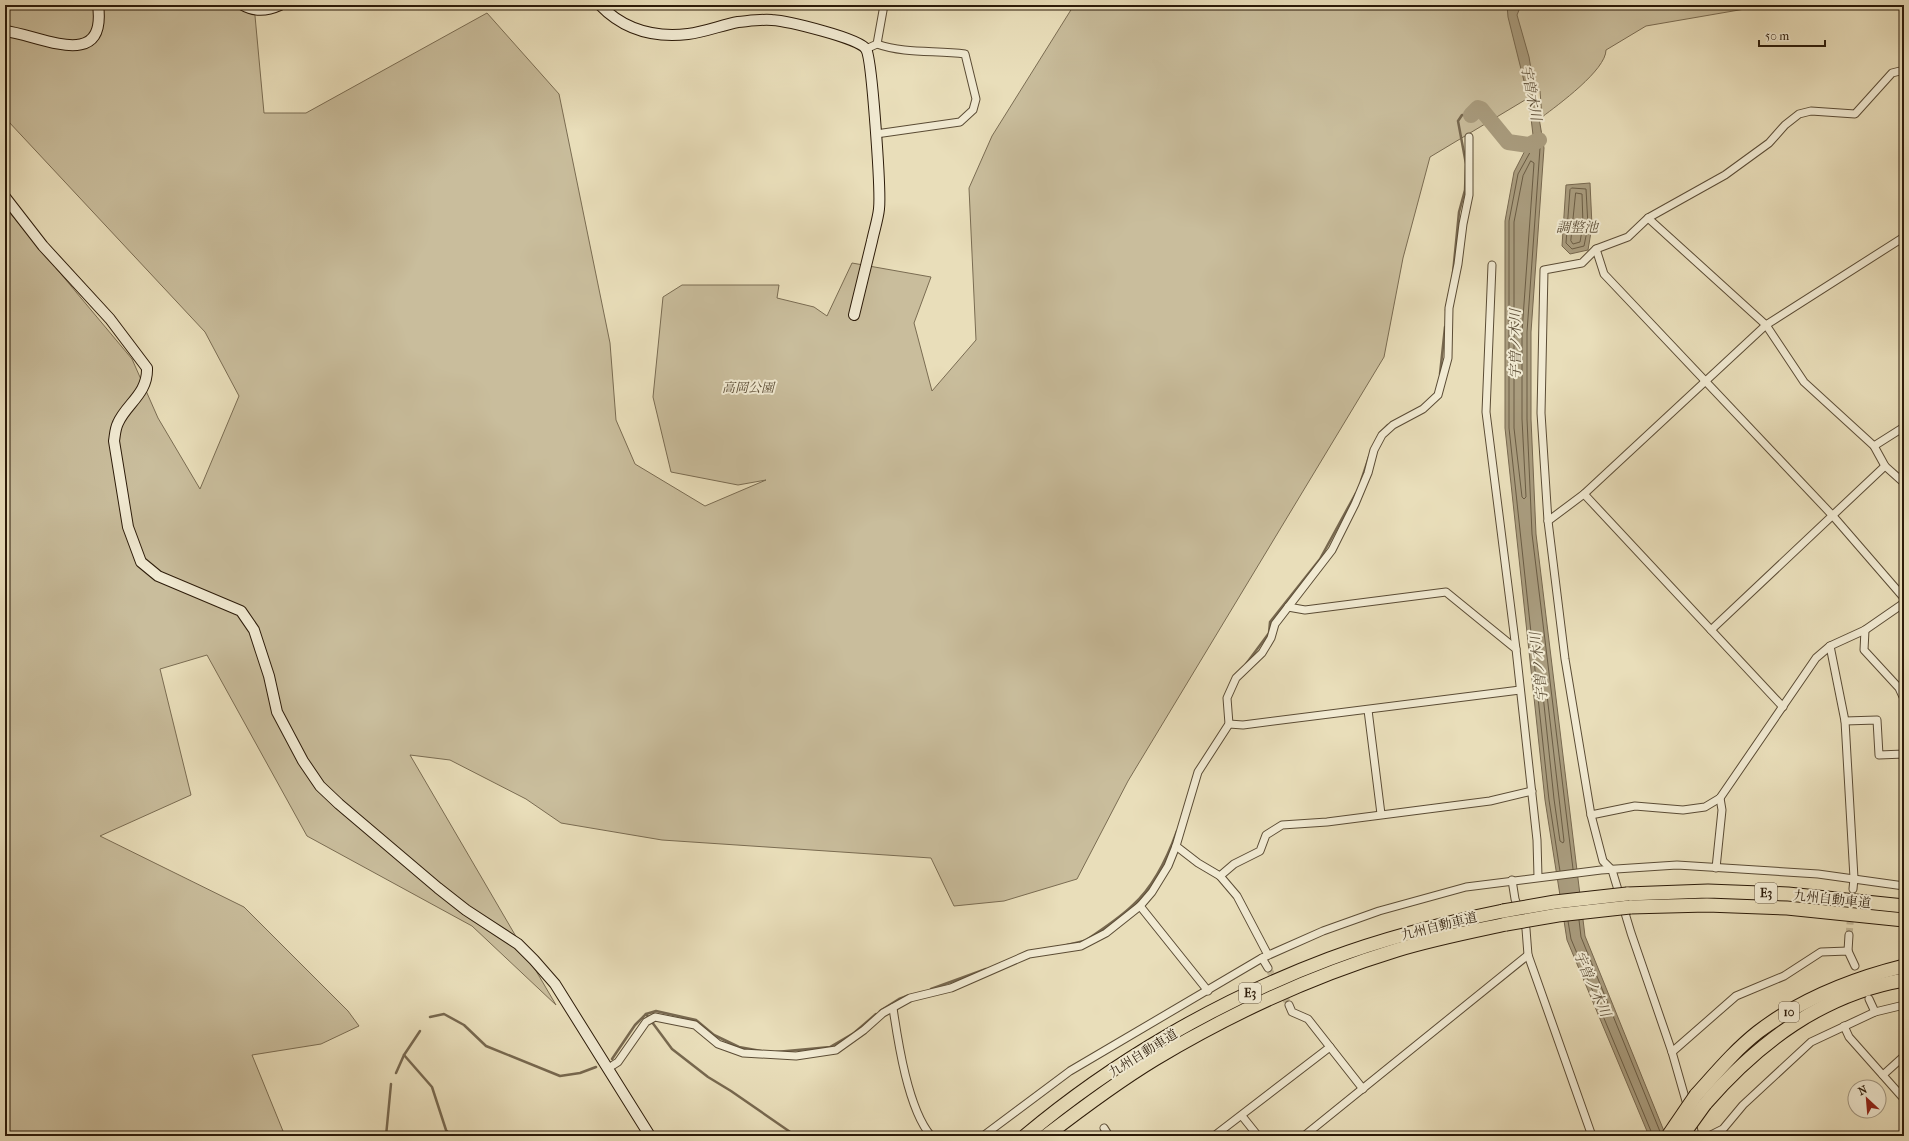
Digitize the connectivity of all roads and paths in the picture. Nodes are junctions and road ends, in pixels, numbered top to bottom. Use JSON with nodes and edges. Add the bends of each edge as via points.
{"nodes":[{"id":1,"x":98,"y":5,"type":"edge"},
{"id":2,"x":243,"y":5,"type":"edge"},
{"id":3,"x":280,"y":5,"type":"edge"},
{"id":4,"x":600,"y":5,"type":"edge"},
{"id":5,"x":884,"y":5,"type":"edge"},
{"id":6,"x":5,"y":31,"type":"edge"},
{"id":7,"x":877,"y":44,"type":"junction"},
{"id":8,"x":866,"y":48,"type":"junction"},
{"id":9,"x":1904,"y":70,"type":"edge"},
{"id":10,"x":876,"y":134,"type":"junction"},
{"id":11,"x":1469,"y":137,"type":"dead end"},
{"id":12,"x":5,"y":197,"type":"edge"},
{"id":13,"x":1648,"y":218,"type":"junction"},
{"id":14,"x":1904,"y":237,"type":"edge"},
{"id":15,"x":1596,"y":249,"type":"junction"},
{"id":16,"x":1492,"y":265,"type":"dead end"},
{"id":17,"x":854,"y":315,"type":"dead end"},
{"id":18,"x":1766,"y":326,"type":"junction"},
{"id":19,"x":1705,"y":382,"type":"junction"},
{"id":20,"x":1904,"y":427,"type":"edge"},
{"id":21,"x":1874,"y":446,"type":"junction"},
{"id":22,"x":1885,"y":466,"type":"junction"},
{"id":23,"x":1904,"y":483,"type":"edge"},
{"id":24,"x":1584,"y":494,"type":"junction"},
{"id":25,"x":1833,"y":516,"type":"junction"},
{"id":26,"x":1548,"y":521,"type":"junction"},
{"id":27,"x":1904,"y":598,"type":"edge"},
{"id":28,"x":1904,"y":603,"type":"edge"},
{"id":29,"x":1288,"y":607,"type":"junction"},
{"id":30,"x":1710,"y":630,"type":"junction"},
{"id":31,"x":1865,"y":630,"type":"junction"},
{"id":32,"x":1830,"y":646,"type":"junction"},
{"id":33,"x":1516,"y":649,"type":"junction"},
{"id":34,"x":1520,"y":690,"type":"junction"},
{"id":35,"x":1904,"y":699,"type":"edge"},
{"id":36,"x":1783,"y":707,"type":"junction"},
{"id":37,"x":1368,"y":710,"type":"junction"},
{"id":38,"x":1845,"y":721,"type":"junction"},
{"id":39,"x":1229,"y":724,"type":"junction"},
{"id":40,"x":1904,"y":754,"type":"edge"},
{"id":41,"x":1532,"y":791,"type":"junction"},
{"id":42,"x":1720,"y":798,"type":"junction"},
{"id":43,"x":1381,"y":814,"type":"junction"},
{"id":44,"x":1591,"y":814,"type":"junction"},
{"id":45,"x":1176,"y":846,"type":"junction"},
{"id":46,"x":1716,"y":868,"type":"junction"},
{"id":47,"x":1612,"y":870,"type":"junction"},
{"id":48,"x":1220,"y":876,"type":"junction"},
{"id":49,"x":1541,"y":877,"type":"junction"},
{"id":50,"x":1854,"y":878,"type":"junction"},
{"id":51,"x":1512,"y":880,"type":"junction"},
{"id":52,"x":1904,"y":886,"type":"edge"},
{"id":53,"x":1853,"y":889,"type":"dead end"},
{"id":54,"x":1140,"y":906,"type":"junction"},
{"id":55,"x":1904,"y":906,"type":"edge"},
{"id":56,"x":1904,"y":920,"type":"edge"},
{"id":57,"x":1849,"y":935,"type":"tunnel mouth"},
{"id":58,"x":1848,"y":951,"type":"junction"},
{"id":59,"x":1528,"y":955,"type":"junction"},
{"id":60,"x":1265,"y":957,"type":"junction"},
{"id":61,"x":1855,"y":966,"type":"dead end"},
{"id":62,"x":1904,"y":966,"type":"edge"},
{"id":63,"x":1268,"y":968,"type":"tunnel mouth"},
{"id":64,"x":1904,"y":980,"type":"edge"},
{"id":65,"x":1208,"y":991,"type":"junction"},
{"id":66,"x":1869,"y":999,"type":"dead end"},
{"id":67,"x":1289,"y":1005,"type":"tunnel mouth"},
{"id":68,"x":1904,"y":1005,"type":"edge"},
{"id":69,"x":893,"y":1008,"type":"junction"},
{"id":70,"x":1874,"y":1012,"type":"junction"},
{"id":71,"x":1844,"y":1026,"type":"junction"},
{"id":72,"x":1330,"y":1048,"type":"junction"},
{"id":73,"x":1672,"y":1052,"type":"junction"},
{"id":74,"x":1904,"y":1056,"type":"edge"},
{"id":75,"x":607,"y":1068,"type":"junction"},
{"id":76,"x":1883,"y":1075,"type":"junction"},
{"id":77,"x":1362,"y":1089,"type":"junction"},
{"id":78,"x":1700,"y":1099,"type":"junction"},
{"id":79,"x":1904,"y":1099,"type":"edge"},
{"id":80,"x":1242,"y":1116,"type":"junction"},
{"id":81,"x":1104,"y":1128,"type":"dead end"},
{"id":82,"x":650,"y":1136,"type":"edge"},
{"id":83,"x":931,"y":1136,"type":"edge"},
{"id":84,"x":983,"y":1136,"type":"edge"},
{"id":85,"x":1025,"y":1136,"type":"edge"},
{"id":86,"x":1046,"y":1136,"type":"edge"},
{"id":87,"x":1109,"y":1136,"type":"edge"},
{"id":88,"x":1214,"y":1136,"type":"edge"},
{"id":89,"x":1258,"y":1136,"type":"edge"},
{"id":90,"x":1304,"y":1136,"type":"edge"},
{"id":91,"x":1592,"y":1136,"type":"edge"},
{"id":92,"x":1668,"y":1136,"type":"edge"},
{"id":93,"x":1682,"y":1136,"type":"edge"},
{"id":94,"x":1695,"y":1136,"type":"edge"},
{"id":95,"x":1709,"y":1136,"type":"edge"}],
"edges":[{"from":1,"to":6,"type":"street","via":[[97,29],[85,44],[56,44]]},
{"from":2,"to":3,"type":"street","via":[[252,10],[270,9]]},
{"from":4,"to":8,"type":"street","via":[[633,29],[656,33],[688,34],[738,22],[770,19],[795,23],[861,44]]},
{"from":5,"to":7,"type":"street"},
{"from":7,"to":8,"type":"street"},
{"from":7,"to":10,"type":"street","via":[[891,49],[942,50],[966,54],[976,99],[973,110],[960,122]]},
{"from":8,"to":10,"type":"street"},
{"from":9,"to":13,"type":"street","via":[[1892,74],[1855,114],[1811,111],[1799,114],[1769,143],[1725,175]]},
{"from":10,"to":17,"type":"street","via":[[879,208]]},
{"from":11,"to":29,"type":"street","via":[[1469,195],[1449,308],[1449,342],[1438,395],[1423,409],[1393,425],[1382,435],[1355,504],[1332,550]]},
{"from":12,"to":75,"type":"street","via":[[43,246],[110,319],[147,368],[144,384],[134,403],[119,421],[114,441],[128,527],[141,562],[158,576],[241,611],[254,630],[269,676],[276,712],[320,786],[438,888],[518,944],[555,984]]},
{"from":13,"to":15,"type":"street","via":[[1628,237]]},
{"from":13,"to":18,"type":"street"},
{"from":14,"to":18,"type":"street"},
{"from":15,"to":19,"type":"street","via":[[1604,274]]},
{"from":15,"to":26,"type":"street","via":[[1582,263],[1544,270],[1541,413]]},
{"from":16,"to":33,"type":"street","via":[[1486,412]]},
{"from":18,"to":19,"type":"street"},
{"from":18,"to":21,"type":"street","via":[[1804,382]]},
{"from":19,"to":24,"type":"street"},
{"from":19,"to":25,"type":"street"},
{"from":20,"to":21,"type":"street"},
{"from":21,"to":22,"type":"street"},
{"from":22,"to":23,"type":"street"},
{"from":22,"to":25,"type":"street"},
{"from":24,"to":26,"type":"street"},
{"from":24,"to":30,"type":"street"},
{"from":25,"to":27,"type":"street"},
{"from":25,"to":30,"type":"street"},
{"from":26,"to":44,"type":"street","via":[[1565,659]]},
{"from":28,"to":31,"type":"street"},
{"from":29,"to":33,"type":"street","via":[[1305,610],[1446,592]]},
{"from":29,"to":39,"type":"street","via":[[1275,624],[1271,638],[1262,653],[1236,678],[1227,698]]},
{"from":30,"to":36,"type":"street"},
{"from":31,"to":32,"type":"street"},
{"from":31,"to":35,"type":"street","via":[[1864,650],[1898,688]]},
{"from":32,"to":36,"type":"street","via":[[1816,658]]},
{"from":32,"to":38,"type":"street"},
{"from":33,"to":34,"type":"street"},
{"from":34,"to":37,"type":"street"},
{"from":34,"to":41,"type":"street"},
{"from":36,"to":42,"type":"street"},
{"from":37,"to":39,"type":"street","via":[[1243,725]]},
{"from":37,"to":43,"type":"street"},
{"from":38,"to":40,"type":"street","via":[[1877,720],[1879,755]]},
{"from":38,"to":50,"type":"street"},
{"from":39,"to":45,"type":"street","via":[[1198,772]]},
{"from":41,"to":43,"type":"street","via":[[1490,801]]},
{"from":41,"to":49,"type":"street"},
{"from":42,"to":44,"type":"street","via":[[1705,807],[1682,810],[1635,806]]},
{"from":42,"to":46,"type":"street","via":[[1722,810]]},
{"from":43,"to":48,"type":"street","via":[[1282,825],[1266,835],[1260,851],[1234,864]]},
{"from":44,"to":47,"type":"street","via":[[1603,861]]},
{"from":45,"to":48,"type":"street"},
{"from":45,"to":54,"type":"street","via":[[1160,879]]},
{"from":46,"to":47,"type":"street","via":[[1677,865]]},
{"from":46,"to":50,"type":"street"},
{"from":47,"to":49,"type":"street"},
{"from":47,"to":73,"type":"street"},
{"from":48,"to":60,"type":"street","via":[[1237,896]]},
{"from":49,"to":51,"type":"street"},
{"from":50,"to":52,"type":"street"},
{"from":50,"to":53,"type":"street"},
{"from":51,"to":59,"type":"street","via":[[1515,899],[1526,929]]},
{"from":51,"to":60,"type":"street","via":[[1466,887],[1379,911],[1323,931]]},
{"from":54,"to":65,"type":"street"},
{"from":54,"to":69,"type":"street","via":[[1106,933],[1081,946],[1029,954],[951,988],[910,998]]},
{"from":55,"to":85,"type":"highway","name":"九州自動車道","number":"E3","bridge":true,"via":[[1788,894],[1708,891],[1627,894],[1555,902],[1452,921],[1329,959],[1208,1014],[1147,1048]]},
{"from":56,"to":86,"type":"highway","name":"九州自動車道","number":"E3","bridge":true,"via":[[1787,908],[1707,905],[1630,907],[1506,924],[1397,950],[1275,996],[1214,1026],[1154,1060],[1099,1096]]},
{"from":57,"to":58,"type":"street"},
{"from":58,"to":61,"type":"street"},
{"from":58,"to":73,"type":"street","via":[[1821,952],[1784,976],[1736,996]]},
{"from":59,"to":77,"type":"street"},
{"from":59,"to":91,"type":"street"},
{"from":60,"to":63,"type":"street"},
{"from":60,"to":65,"type":"street"},
{"from":62,"to":78,"type":"highway","number":"10","via":[[1842,985],[1814,997],[1777,1020],[1740,1049]]},
{"from":64,"to":78,"type":"highway","number":"10","via":[[1853,994],[1797,1021],[1762,1046],[1730,1076]]},
{"from":65,"to":84,"type":"street","via":[[1070,1071]]},
{"from":66,"to":70,"type":"street"},
{"from":67,"to":72,"type":"street","via":[[1292,1012],[1308,1019]]},
{"from":68,"to":70,"type":"street"},
{"from":69,"to":75,"type":"street","via":[[836,1050],[796,1056],[743,1053],[718,1044],[694,1025],[655,1017],[646,1022],[618,1062]]},
{"from":69,"to":83,"type":"street","via":[[905,1074],[914,1103]]},
{"from":70,"to":71,"type":"street"},
{"from":71,"to":76,"type":"street","via":[[1849,1037]]},
{"from":71,"to":95,"type":"street","via":[[1811,1042],[1743,1105],[1723,1129]]},
{"from":72,"to":77,"type":"street"},
{"from":72,"to":80,"type":"street"},
{"from":73,"to":94,"type":"street"},
{"from":74,"to":76,"type":"street"},
{"from":75,"to":82,"type":"street"},
{"from":76,"to":79,"type":"street"},
{"from":77,"to":90,"type":"street"},
{"from":78,"to":92,"type":"highway","number":"10","bridge":true},
{"from":78,"to":93,"type":"highway","number":"10","bridge":true},
{"from":80,"to":88,"type":"street"},
{"from":80,"to":89,"type":"street"},
{"from":81,"to":87,"type":"street"}]}
